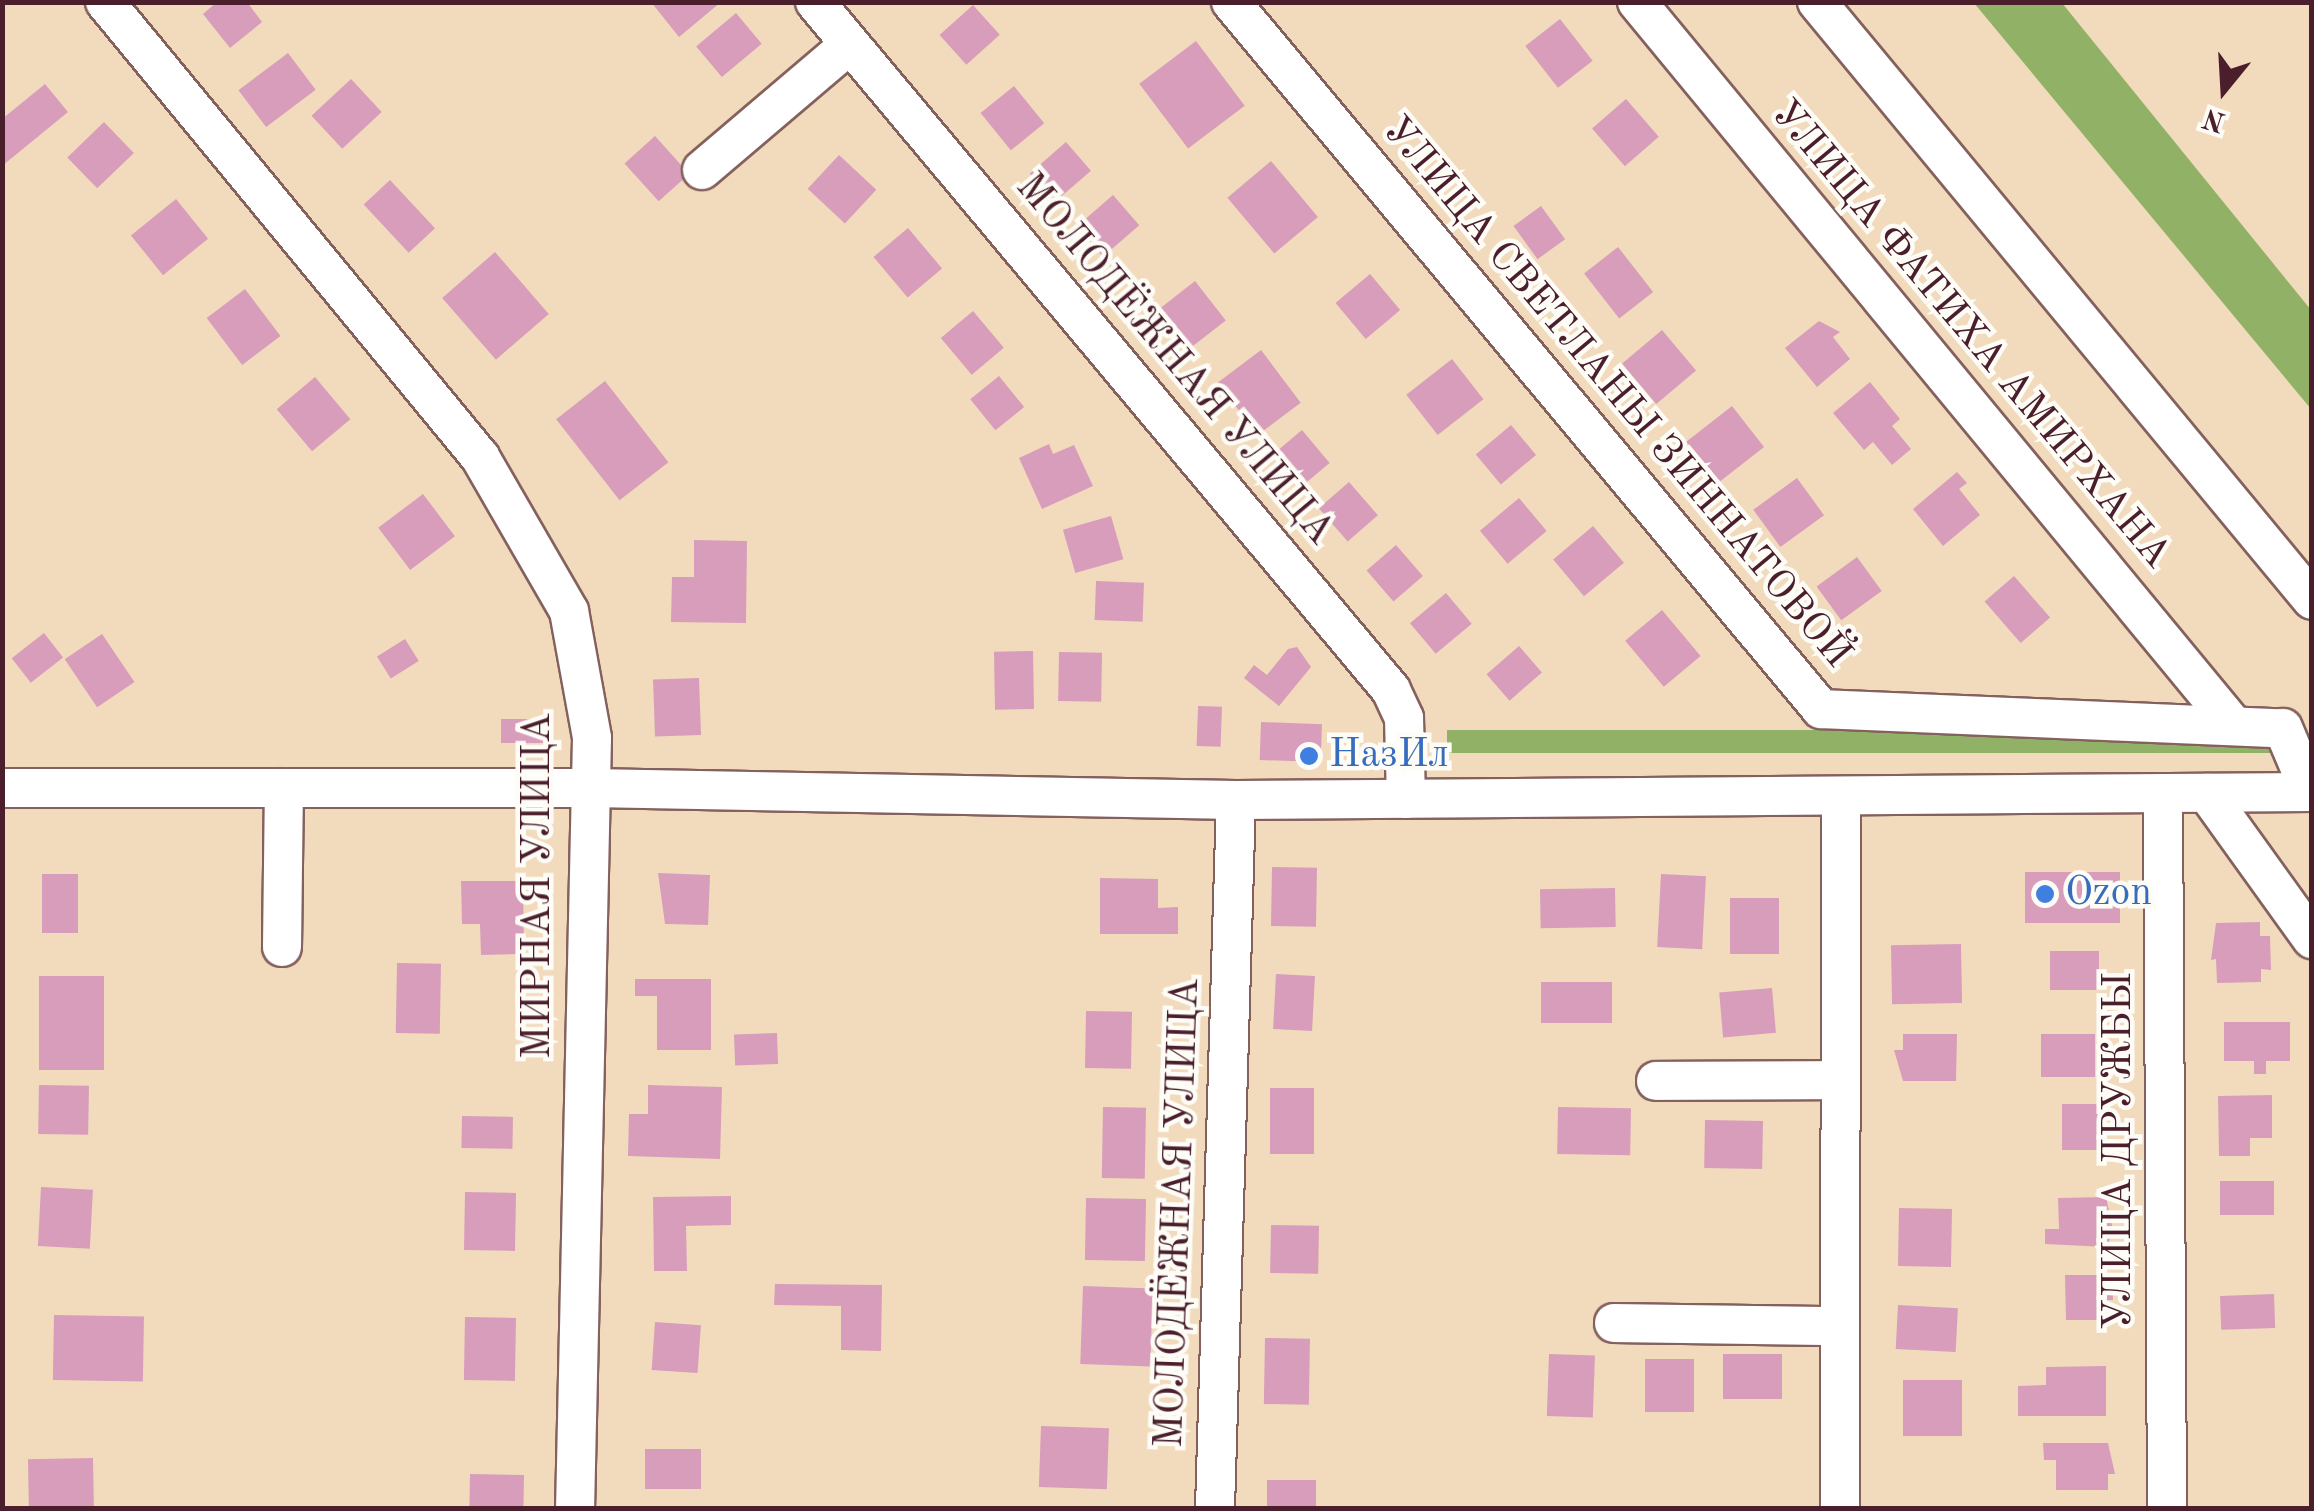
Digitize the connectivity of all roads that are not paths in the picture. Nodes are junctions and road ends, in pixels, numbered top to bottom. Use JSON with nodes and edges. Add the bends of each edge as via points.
{"nodes":[{"id":1,"x":105,"y":2,"type":"edge"},
{"id":2,"x":815,"y":2,"type":"edge"},
{"id":3,"x":1231,"y":2,"type":"edge"},
{"id":4,"x":1636,"y":2,"type":"edge"},
{"id":5,"x":1817,"y":2,"type":"edge"},
{"id":6,"x":850,"y":44,"type":"junction"},
{"id":7,"x":702,"y":170,"type":"dead end"},
{"id":8,"x":2312,"y":600,"type":"edge"},
{"id":9,"x":2234,"y":726,"type":"junction"},
{"id":10,"x":2,"y":788,"type":"edge"},
{"id":11,"x":284,"y":788,"type":"junction"},
{"id":12,"x":591,"y":788,"type":"junction"},
{"id":13,"x":2311,"y":792,"type":"edge"},
{"id":14,"x":2163,"y":793,"type":"junction"},
{"id":15,"x":2207,"y":793,"type":"junction"},
{"id":16,"x":1840,"y":796,"type":"junction"},
{"id":17,"x":1406,"y":799,"type":"junction"},
{"id":18,"x":1236,"y":800,"type":"junction"},
{"id":19,"x":2312,"y":939,"type":"edge"},
{"id":20,"x":282,"y":947,"type":"dead end"},
{"id":21,"x":1840,"y":1080,"type":"junction"},
{"id":22,"x":1656,"y":1081,"type":"dead end"},
{"id":23,"x":1614,"y":1322,"type":"dead end"},
{"id":24,"x":1840,"y":1326,"type":"junction"},
{"id":25,"x":575,"y":1508,"type":"edge"},
{"id":26,"x":1215,"y":1508,"type":"edge"},
{"id":27,"x":1840,"y":1508,"type":"edge"},
{"id":28,"x":2167,"y":1508,"type":"edge"}],
"edges":[{"from":1,"to":12,"type":"street","name":"МИРНАЯ УЛИЦА","via":[[480,456],[569,611],[592,738]]},
{"from":2,"to":6,"type":"street","name":"МОЛОДЁЖНАЯ УЛИЦА"},
{"from":3,"to":9,"type":"street","name":"УЛИЦА СВЕТЛАНЫ ЗИННАТОВОЙ","via":[[1821,709]]},
{"from":4,"to":9,"type":"street","name":"УЛИЦА ФАТИХА АМИРХАНА"},
{"from":5,"to":8,"type":"street"},
{"from":6,"to":7,"type":"street"},
{"from":6,"to":17,"type":"street","name":"МОЛОДЁЖНАЯ УЛИЦА","via":[[1391,690],[1404,718]]},
{"from":9,"to":13,"type":"street","name":"УЛИЦА СВЕТЛАНЫ ЗИННАТОВОЙ","via":[[2283,728]]},
{"from":10,"to":11,"type":"street"},
{"from":11,"to":12,"type":"street"},
{"from":11,"to":20,"type":"street"},
{"from":12,"to":18,"type":"street"},
{"from":12,"to":25,"type":"street","name":"МИРНАЯ УЛИЦА"},
{"from":13,"to":15,"type":"street"},
{"from":14,"to":15,"type":"street"},
{"from":14,"to":16,"type":"street"},
{"from":14,"to":28,"type":"street","name":"УЛИЦА ДРУЖБЫ"},
{"from":15,"to":19,"type":"street"},
{"from":16,"to":17,"type":"street"},
{"from":16,"to":21,"type":"street"},
{"from":17,"to":18,"type":"street"},
{"from":18,"to":26,"type":"street","name":"МОЛОДЁЖНАЯ УЛИЦА"},
{"from":21,"to":22,"type":"street"},
{"from":21,"to":24,"type":"street"},
{"from":23,"to":24,"type":"street"},
{"from":24,"to":27,"type":"street"}]}
